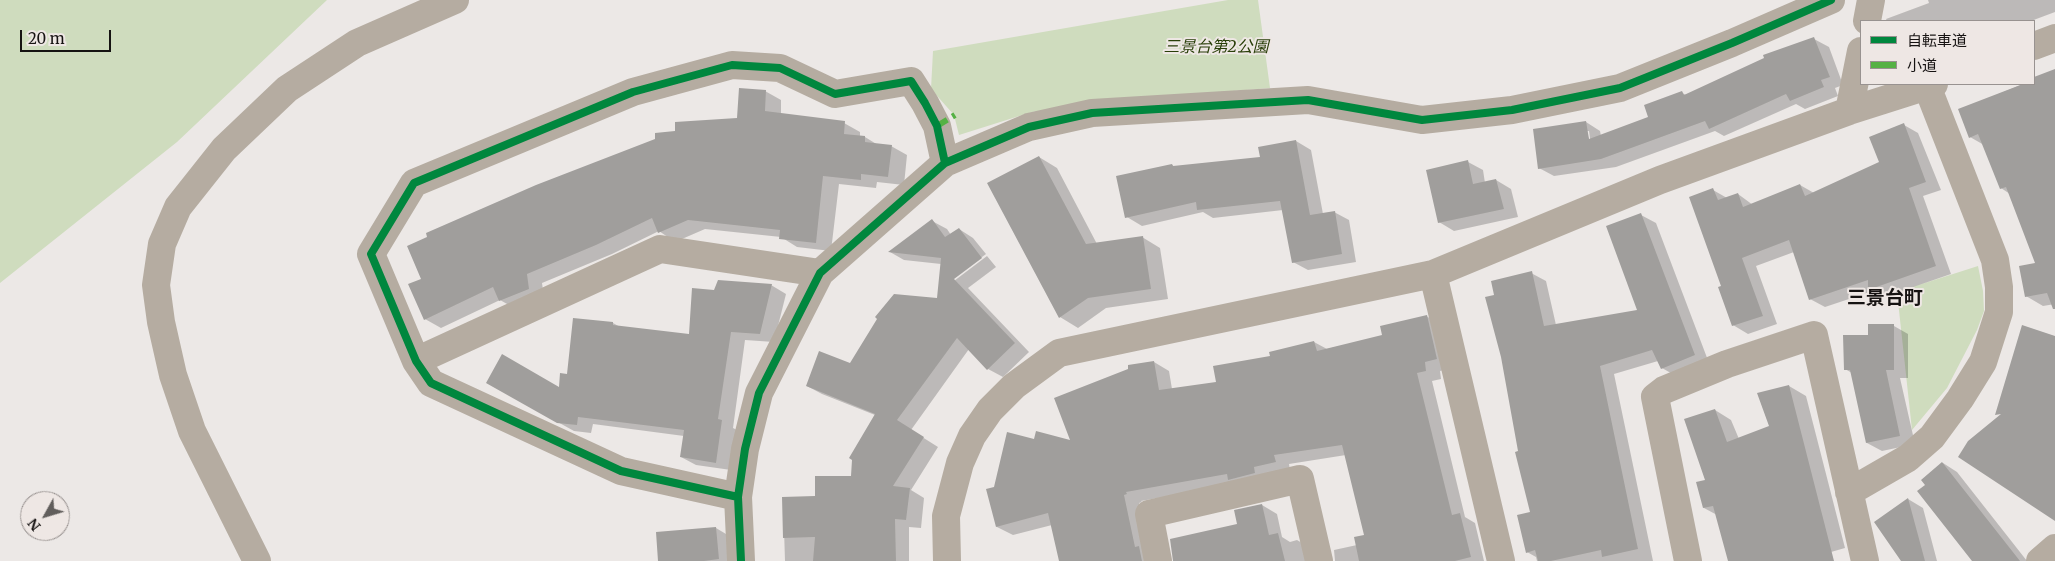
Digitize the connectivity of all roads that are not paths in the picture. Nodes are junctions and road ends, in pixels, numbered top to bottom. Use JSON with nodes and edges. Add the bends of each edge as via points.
{"nodes":[{"id":1,"x":455,"y":0,"type":"edge"},
{"id":2,"x":1831,"y":0,"type":"edge"},
{"id":3,"x":1871,"y":0,"type":"edge"},
{"id":4,"x":1867,"y":20,"type":"edge"},
{"id":5,"x":2055,"y":38,"type":"edge"},
{"id":6,"x":2035,"y":46,"type":"edge"},
{"id":7,"x":1860,"y":56,"type":"edge"},
{"id":8,"x":1931,"y":85,"type":"edge"},
{"id":9,"x":1849,"y":111,"type":"junction"},
{"id":10,"x":945,"y":163,"type":"junction"},
{"id":11,"x":820,"y":273,"type":"junction"},
{"id":12,"x":1432,"y":274,"type":"junction"},
{"id":13,"x":416,"y":361,"type":"junction"},
{"id":14,"x":1849,"y":492,"type":"junction"},
{"id":15,"x":738,"y":497,"type":"junction"},
{"id":16,"x":2055,"y":548,"type":"edge"},
{"id":17,"x":257,"y":561,"type":"edge"},
{"id":18,"x":741,"y":561,"type":"edge"},
{"id":19,"x":947,"y":561,"type":"edge"},
{"id":20,"x":1158,"y":561,"type":"edge"},
{"id":21,"x":1319,"y":561,"type":"edge"},
{"id":22,"x":1501,"y":561,"type":"edge"},
{"id":23,"x":1688,"y":561,"type":"edge"},
{"id":24,"x":1865,"y":561,"type":"edge"},
{"id":25,"x":2040,"y":561,"type":"edge"}],
"edges":[{"from":1,"to":17,"type":"street","via":[[357,42],[286,89],[224,149],[178,207],[162,244],[156,285],[173,375],[192,431]]},
{"from":2,"to":10,"type":"street","via":[[1620,88],[1512,110],[1422,120],[1308,100],[1092,113],[1029,127]]},
{"from":3,"to":4,"type":"street"},
{"from":5,"to":6,"type":"street"},
{"from":7,"to":9,"type":"street"},
{"from":8,"to":9,"type":"street"},
{"from":8,"to":14,"type":"street","via":[[1995,260],[1999,312],[1983,362],[1932,437],[1908,458]]},
{"from":9,"to":12,"type":"street","via":[[1660,180]]},
{"from":10,"to":11,"type":"street"},
{"from":10,"to":13,"type":"street","via":[[937,126],[911,81],[834,94],[780,68],[732,65],[633,92],[414,183],[371,254]]},
{"from":11,"to":13,"type":"street","via":[[660,249]]},
{"from":11,"to":15,"type":"street","via":[[759,393],[745,449]]},
{"from":12,"to":19,"type":"street","via":[[1060,353],[1007,392],[972,436],[960,463],[946,516]]},
{"from":12,"to":22,"type":"street"},
{"from":13,"to":15,"type":"street","via":[[431,383],[621,472]]},
{"from":14,"to":23,"type":"street","via":[[1814,335],[1727,364],[1664,390],[1655,396]]},
{"from":14,"to":24,"type":"street"},
{"from":15,"to":18,"type":"street"},
{"from":16,"to":25,"type":"street"},
{"from":20,"to":21,"type":"street","via":[[1149,514],[1300,479]]}]}
